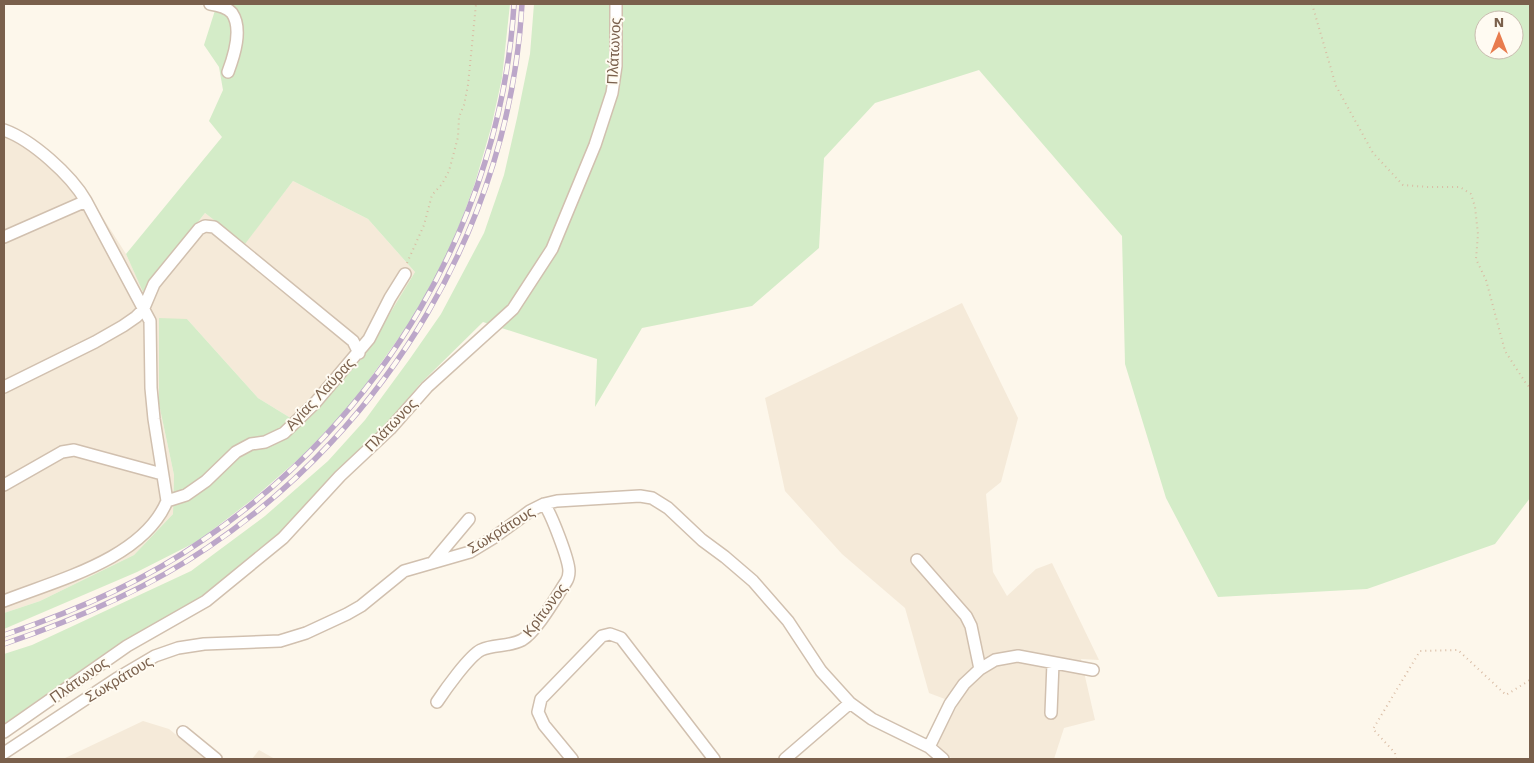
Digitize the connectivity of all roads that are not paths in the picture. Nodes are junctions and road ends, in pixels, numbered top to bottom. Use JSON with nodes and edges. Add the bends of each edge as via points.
{"nodes":[{"id":1,"x":210,"y":4,"type":"edge"},
{"id":2,"x":616,"y":4,"type":"edge"},
{"id":3,"x":228,"y":72,"type":"dead end"},
{"id":4,"x":4,"y":130,"type":"edge"},
{"id":5,"x":86,"y":201,"type":"junction"},
{"id":6,"x":4,"y":237,"type":"edge"},
{"id":7,"x":405,"y":274,"type":"road end"},
{"id":8,"x":144,"y":310,"type":"junction"},
{"id":9,"x":359,"y":353,"type":"junction"},
{"id":10,"x":4,"y":387,"type":"edge"},
{"id":11,"x":162,"y":474,"type":"junction"},
{"id":12,"x":4,"y":485,"type":"edge"},
{"id":13,"x":167,"y":501,"type":"junction"},
{"id":14,"x":544,"y":504,"type":"junction"},
{"id":15,"x":469,"y":519,"type":"dead end"},
{"id":16,"x":917,"y":560,"type":"dead end"},
{"id":17,"x":433,"y":562,"type":"junction"},
{"id":18,"x":4,"y":601,"type":"edge"},
{"id":19,"x":1052,"y":663,"type":"junction"},
{"id":20,"x":980,"y":669,"type":"junction"},
{"id":21,"x":1093,"y":670,"type":"dead end"},
{"id":22,"x":437,"y":702,"type":"dead end"},
{"id":23,"x":850,"y":703,"type":"junction"},
{"id":24,"x":1051,"y":713,"type":"dead end"},
{"id":25,"x":4,"y":732,"type":"edge"},
{"id":26,"x":184,"y":732,"type":"dead end"},
{"id":27,"x":929,"y":747,"type":"junction"},
{"id":28,"x":4,"y":752,"type":"edge"},
{"id":29,"x":216,"y":759,"type":"edge"},
{"id":30,"x":572,"y":759,"type":"edge"},
{"id":31,"x":714,"y":759,"type":"edge"},
{"id":32,"x":785,"y":759,"type":"edge"},
{"id":33,"x":943,"y":759,"type":"edge"}],
"edges":[{"from":1,"to":3,"type":"street","via":[[232,12],[237,25],[237,41]]},
{"from":2,"to":25,"type":"street","name":"Πλάτωνος","via":[[616,66],[612,93],[595,145],[552,249],[513,309],[427,387],[283,538],[206,601],[127,646]]},
{"from":4,"to":5,"type":"street","via":[[21,137],[49,160],[76,186]]},
{"from":5,"to":6,"type":"street"},
{"from":5,"to":8,"type":"street"},
{"from":7,"to":9,"type":"street","name":"Αγίας Λαύρας"},
{"from":8,"to":9,"type":"street","via":[[154,284],[199,229],[214,227],[353,341]]},
{"from":8,"to":10,"type":"street","via":[[104,337]]},
{"from":8,"to":11,"type":"street","via":[[150,321],[151,388]]},
{"from":9,"to":13,"type":"street","name":"Αγίας Λαύρας","via":[[284,433],[236,452],[206,481],[186,495]]},
{"from":11,"to":12,"type":"street","via":[[67,450]]},
{"from":11,"to":13,"type":"street"},
{"from":13,"to":18,"type":"street","via":[[162,515],[145,534],[102,563]]},
{"from":14,"to":17,"type":"street","name":"Σωκράτους","via":[[482,546]]},
{"from":14,"to":22,"type":"street","name":"Κρίτωνος","via":[[568,564],[566,582],[523,640],[481,650]]},
{"from":14,"to":23,"type":"street","name":"Σωκράτους","via":[[640,496],[660,502],[766,594],[821,671]]},
{"from":15,"to":17,"type":"street"},
{"from":16,"to":20,"type":"street","via":[[966,616]]},
{"from":17,"to":28,"type":"street","name":"Σωκράτους","via":[[404,572],[361,606],[293,638],[204,644],[155,656]]},
{"from":19,"to":20,"type":"street","via":[[1018,656],[995,660]]},
{"from":19,"to":21,"type":"street"},
{"from":19,"to":24,"type":"street"},
{"from":20,"to":27,"type":"street","via":[[955,697]]},
{"from":23,"to":27,"type":"street","name":"Σωκράτους","via":[[872,719]]},
{"from":23,"to":32,"type":"street"},
{"from":26,"to":29,"type":"street"},
{"from":27,"to":33,"type":"street","name":"Σωκράτους"},
{"from":30,"to":31,"type":"street","via":[[544,725],[538,712],[541,699],[602,636],[610,634],[621,638]]}]}
